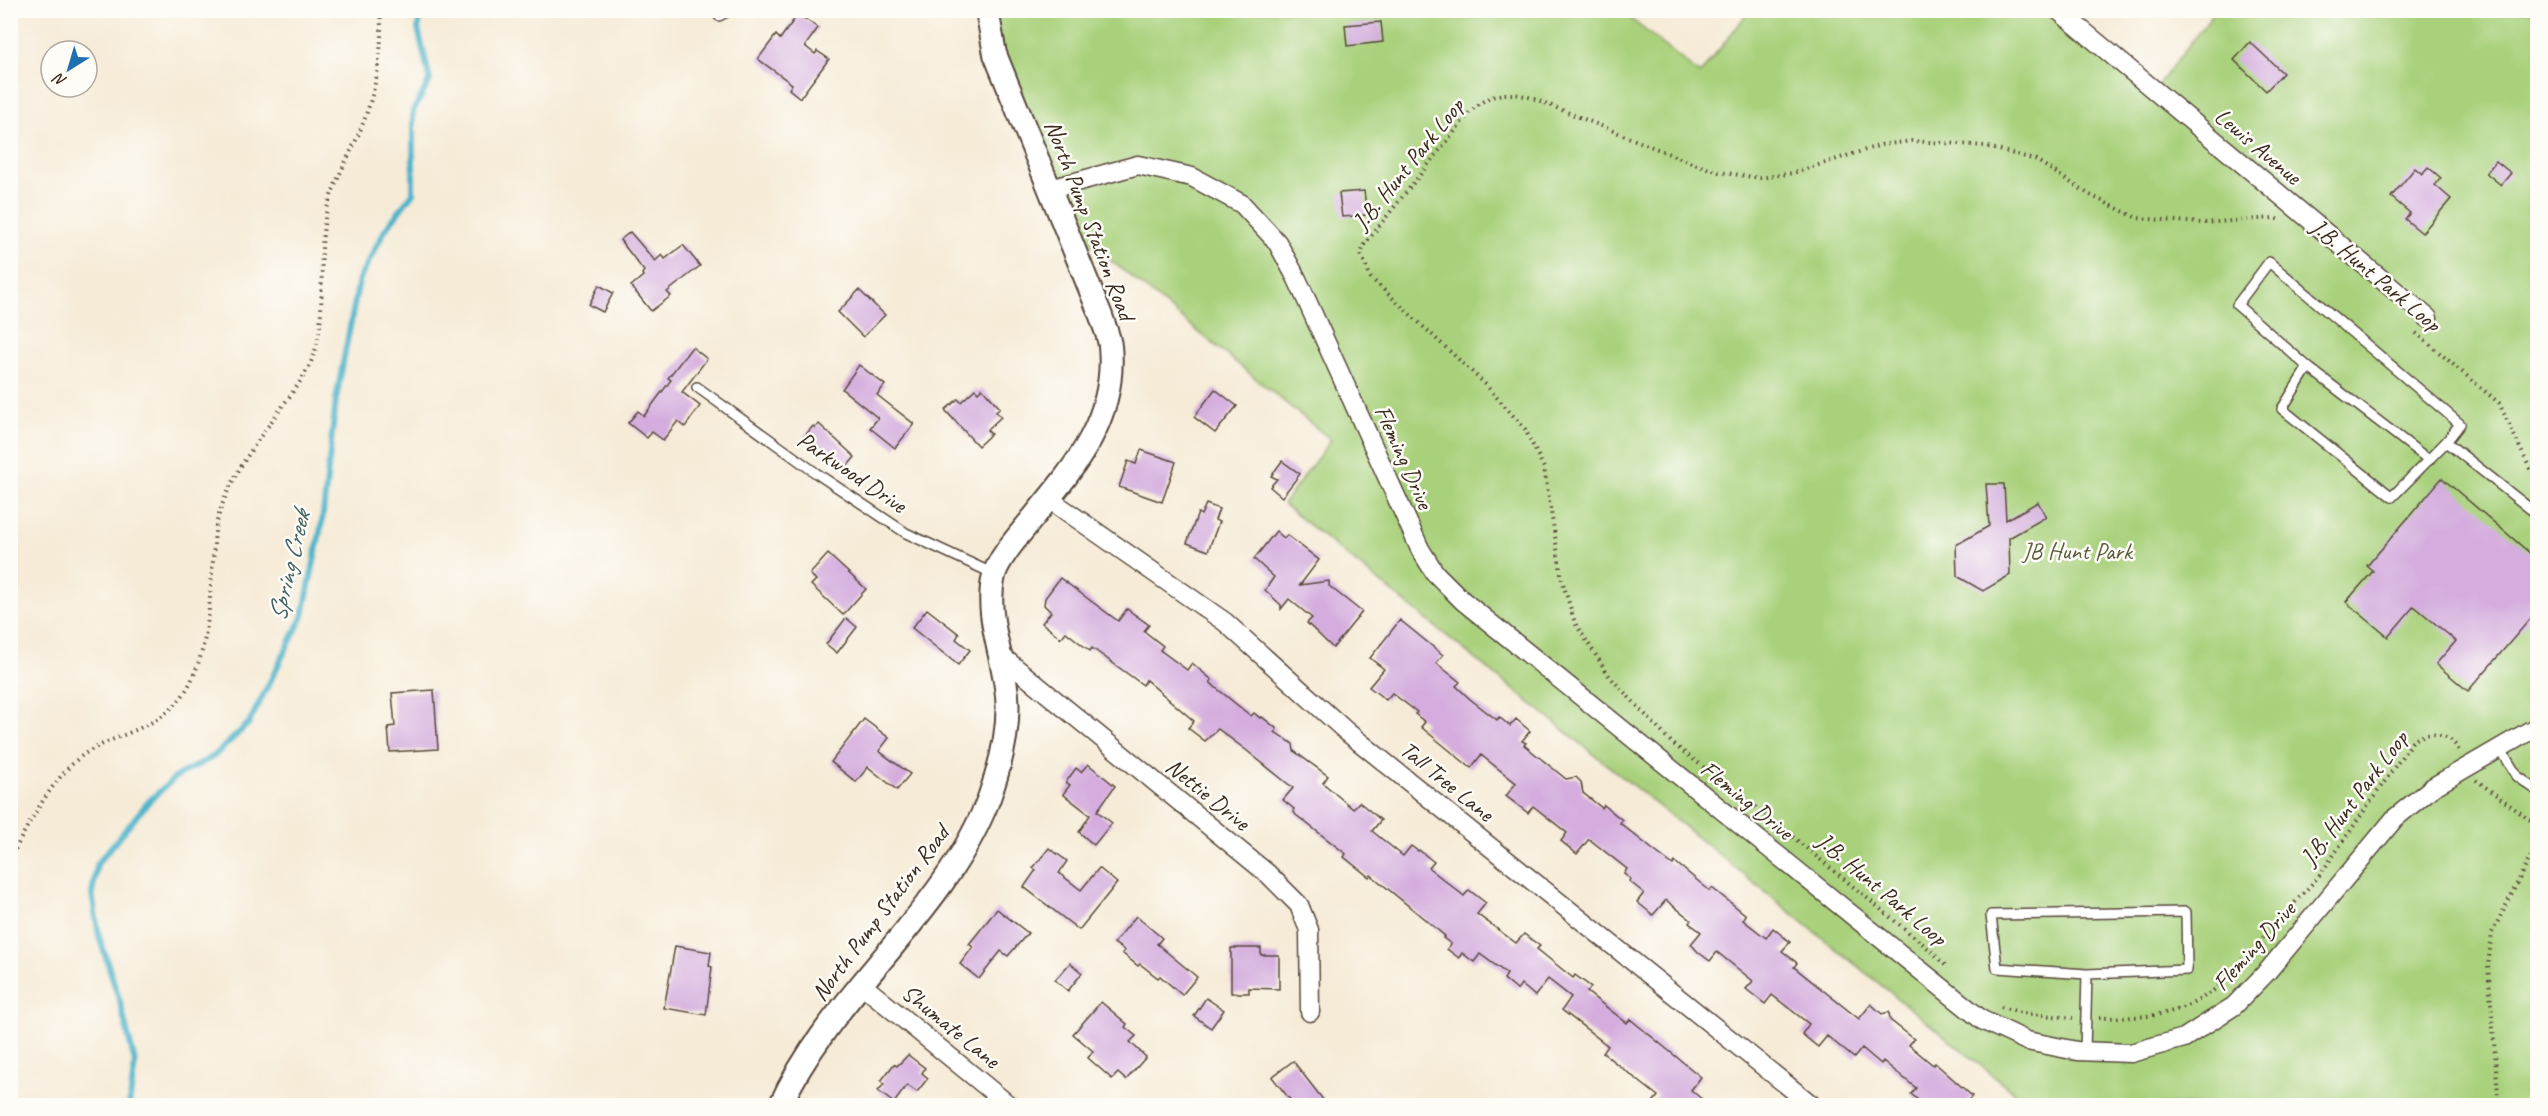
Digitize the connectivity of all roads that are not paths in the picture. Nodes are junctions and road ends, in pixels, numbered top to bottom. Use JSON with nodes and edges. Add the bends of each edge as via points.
{"nodes":[{"id":1,"x":731,"y":10,"type":"edge"},
{"id":2,"x":987,"y":10,"type":"edge"},
{"id":3,"x":2058,"y":10,"type":"edge"},
{"id":4,"x":719,"y":16,"type":"dead end"},
{"id":5,"x":1050,"y":189,"type":"junction"},
{"id":6,"x":2428,"y":318,"type":"dead end"},
{"id":7,"x":2308,"y":367,"type":"junction"},
{"id":8,"x":697,"y":387,"type":"dead end"},
{"id":9,"x":2446,"y":442,"type":"junction"},
{"id":10,"x":2429,"y":460,"type":"junction"},
{"id":11,"x":1049,"y":499,"type":"junction"},
{"id":12,"x":2538,"y":515,"type":"edge"},
{"id":13,"x":994,"y":574,"type":"junction"},
{"id":14,"x":1000,"y":655,"type":"junction"},
{"id":15,"x":2538,"y":726,"type":"edge"},
{"id":16,"x":2500,"y":748,"type":"junction"},
{"id":17,"x":2538,"y":791,"type":"edge"},
{"id":18,"x":2087,"y":974,"type":"junction"},
{"id":19,"x":861,"y":984,"type":"junction"},
{"id":20,"x":1310,"y":1012,"type":"dead end"},
{"id":21,"x":2085,"y":1052,"type":"junction"},
{"id":22,"x":780,"y":1106,"type":"edge"},
{"id":23,"x":1010,"y":1106,"type":"edge"},
{"id":24,"x":1813,"y":1106,"type":"edge"}],
"edges":[{"from":1,"to":4,"type":"lane"},
{"from":2,"to":5,"type":"street","name":"North Pump Station Road","via":[[995,54]]},
{"from":3,"to":6,"type":"street","name":"Lewis Avenue"},
{"from":5,"to":11,"type":"street","name":"North Pump Station Road","via":[[1110,344],[1111,382],[1100,422]]},
{"from":5,"to":21,"type":"street","name":"Fleming Drive","via":[[1138,165],[1192,177],[1242,204],[1277,242],[1420,549],[1435,573],[1462,601],[1982,1020],[2027,1041]]},
{"from":7,"to":9,"type":"lane","via":[[2237,305],[2269,262],[2460,424]]},
{"from":7,"to":10,"type":"lane"},
{"from":7,"to":10,"type":"lane","via":[[2282,409],[2392,497]]},
{"from":8,"to":13,"type":"lane","name":"Parkwood Drive","via":[[906,533]]},
{"from":9,"to":10,"type":"lane"},
{"from":9,"to":12,"type":"lane"},
{"from":11,"to":13,"type":"street","name":"North Pump Station Road","via":[[1014,541]]},
{"from":11,"to":24,"type":"street","name":"Tall Tree Lane","via":[[1225,622],[1347,732]]},
{"from":13,"to":14,"type":"street","name":"North Pump Station Road","via":[[992,611]]},
{"from":14,"to":19,"type":"street","name":"North Pump Station Road","via":[[1007,697],[1004,739],[989,798],[971,837],[943,880]]},
{"from":14,"to":20,"type":"street","name":"Nettie Drive","via":[[1268,874],[1299,905],[1309,930]]},
{"from":15,"to":16,"type":"street","name":"Fleming Drive"},
{"from":16,"to":17,"type":"lane","via":[[2517,776]]},
{"from":16,"to":21,"type":"street","name":"Fleming Drive","via":[[2433,787],[2395,818],[2234,1006],[2184,1038],[2131,1053]]},
{"from":18,"to":18,"type":"lane","via":[[2187,970],[2186,912],[1991,915],[1997,968]]},
{"from":18,"to":21,"type":"lane"},
{"from":19,"to":22,"type":"street","name":"North Pump Station Road","via":[[821,1036]]},
{"from":19,"to":23,"type":"street","name":"Shumate Lane"}]}
